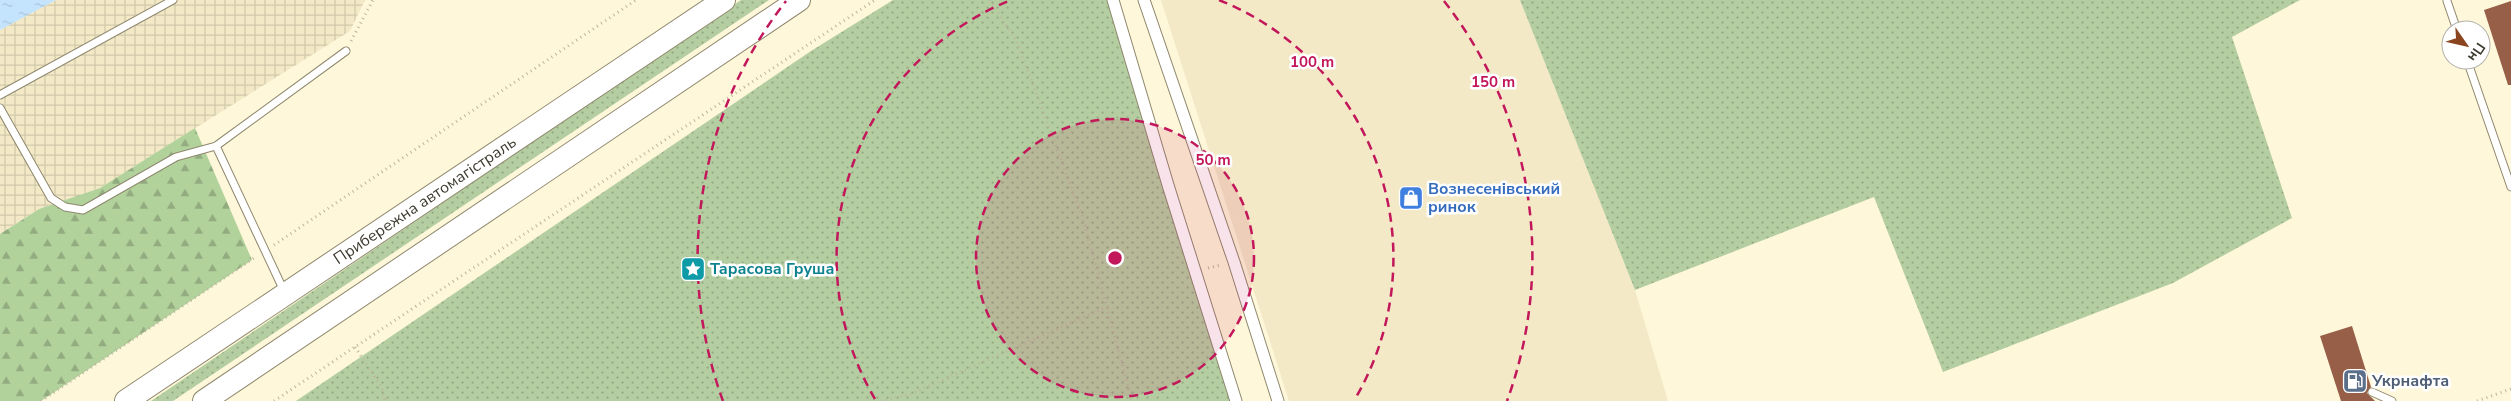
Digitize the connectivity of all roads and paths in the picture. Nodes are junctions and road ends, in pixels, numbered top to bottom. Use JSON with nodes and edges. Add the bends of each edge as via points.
{"nodes":[{"id":1,"x":174,"y":0,"type":"edge"},
{"id":2,"x":373,"y":0,"type":"edge"},
{"id":3,"x":636,"y":0,"type":"edge"},
{"id":4,"x":724,"y":0,"type":"edge"},
{"id":5,"x":799,"y":0,"type":"edge"},
{"id":6,"x":875,"y":0,"type":"edge"},
{"id":7,"x":990,"y":0,"type":"edge"},
{"id":8,"x":1114,"y":0,"type":"edge"},
{"id":9,"x":1144,"y":0,"type":"edge"},
{"id":10,"x":2447,"y":1,"type":"edge"},
{"id":11,"x":2454,"y":20,"type":"edge"},
{"id":12,"x":346,"y":51,"type":"joint"},
{"id":13,"x":2470,"y":70,"type":"edge"},
{"id":14,"x":0,"y":95,"type":"edge"},
{"id":15,"x":0,"y":108,"type":"edge"},
{"id":16,"x":216,"y":146,"type":"junction"},
{"id":17,"x":2511,"y":187,"type":"edge"},
{"id":18,"x":265,"y":251,"type":"junction"},
{"id":19,"x":1234,"y":262,"type":"junction"},
{"id":20,"x":1195,"y":271,"type":"junction"},
{"id":21,"x":286,"y":294,"type":"junction"},
{"id":22,"x":1107,"y":307,"type":"junction"},
{"id":23,"x":355,"y":347,"type":"junction"},
{"id":24,"x":2511,"y":389,"type":"edge"},
{"id":25,"x":2372,"y":392,"type":"dead end"},
{"id":26,"x":41,"y":401,"type":"edge"},
{"id":27,"x":126,"y":401,"type":"edge"},
{"id":28,"x":204,"y":401,"type":"edge"},
{"id":29,"x":274,"y":401,"type":"edge"},
{"id":30,"x":385,"y":401,"type":"edge"},
{"id":31,"x":881,"y":401,"type":"edge"},
{"id":32,"x":1132,"y":401,"type":"edge"},
{"id":33,"x":1236,"y":401,"type":"edge"},
{"id":34,"x":1278,"y":401,"type":"edge"},
{"id":35,"x":2392,"y":401,"type":"edge"},
{"id":36,"x":2477,"y":401,"type":"edge"}],
"edges":[{"from":1,"to":14,"type":"lane"},
{"from":2,"to":12,"type":"path"},
{"from":3,"to":18,"type":"path"},
{"from":4,"to":21,"type":"main road","name":"Прибережна автомагістраль"},
{"from":5,"to":28,"type":"main road"},
{"from":6,"to":23,"type":"path"},
{"from":7,"to":22,"type":"path","via":[[1016,40],[1083,218]]},
{"from":8,"to":20,"type":"street"},
{"from":9,"to":19,"type":"street"},
{"from":10,"to":11,"type":"lane"},
{"from":12,"to":16,"type":"lane"},
{"from":13,"to":17,"type":"lane"},
{"from":15,"to":16,"type":"lane","via":[[51,198],[65,207],[83,210],[176,157]]},
{"from":16,"to":18,"type":"lane"},
{"from":18,"to":21,"type":"lane"},
{"from":18,"to":26,"type":"path"},
{"from":19,"to":20,"type":"path"},
{"from":19,"to":34,"type":"street"},
{"from":20,"to":33,"type":"street"},
{"from":21,"to":27,"type":"main road","name":"Прибережна автомагістраль"},
{"from":22,"to":31,"type":"path","via":[[911,394]]},
{"from":22,"to":32,"type":"path"},
{"from":23,"to":29,"type":"path"},
{"from":23,"to":30,"type":"path","via":[[382,388]]},
{"from":24,"to":36,"type":"path"},
{"from":25,"to":35,"type":"lane"}]}
